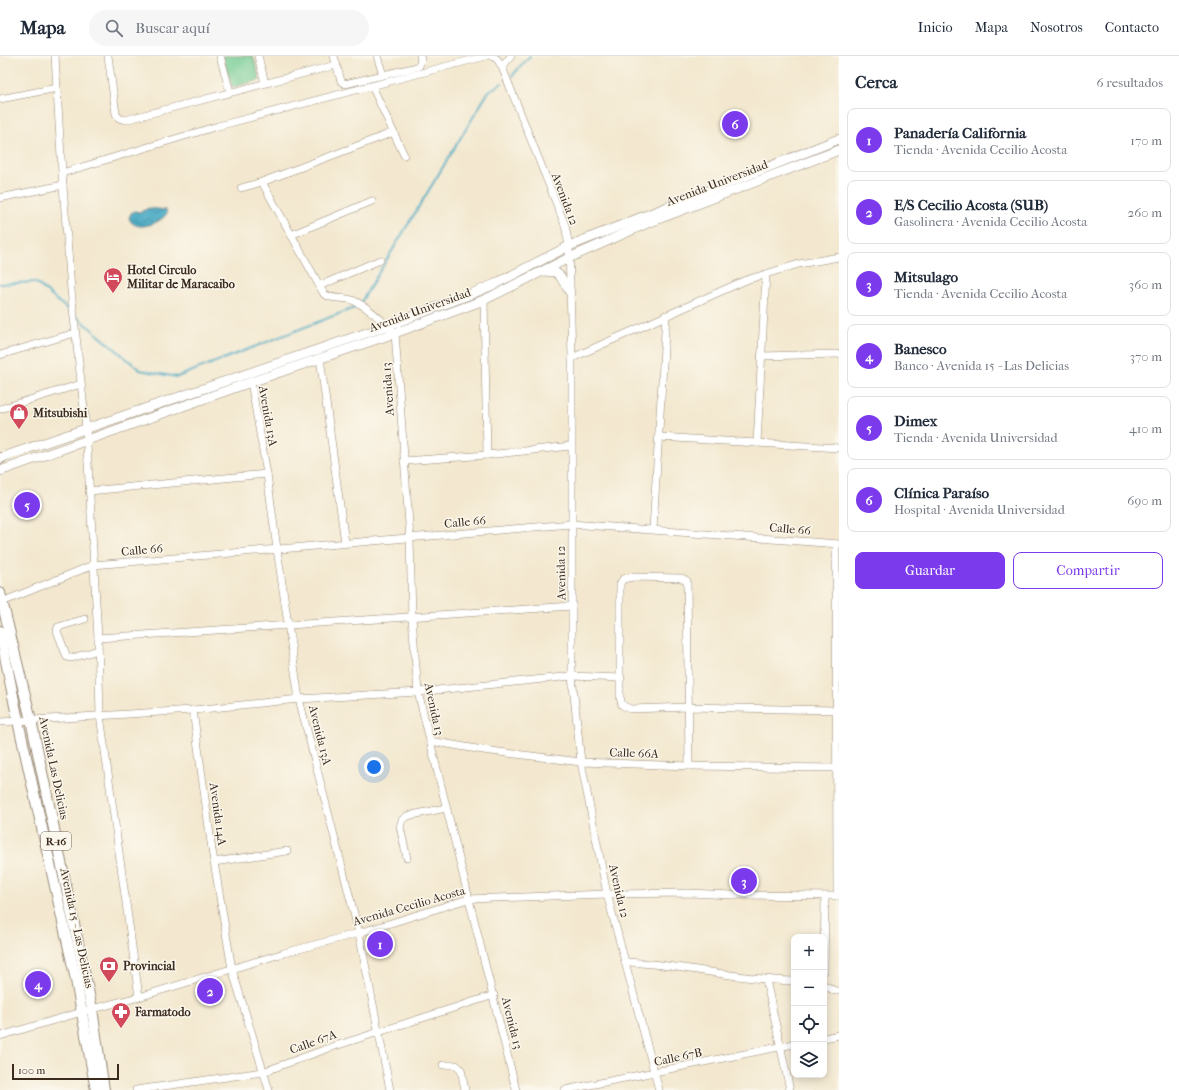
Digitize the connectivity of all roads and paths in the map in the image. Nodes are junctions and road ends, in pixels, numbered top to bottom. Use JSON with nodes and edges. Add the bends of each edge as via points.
{"nodes":[{"id":1,"x":55,"y":56,"type":"edge"},
{"id":2,"x":109,"y":56,"type":"edge"},
{"id":3,"x":220,"y":56,"type":"edge"},
{"id":4,"x":258,"y":56,"type":"edge"},
{"id":5,"x":334,"y":56,"type":"edge"},
{"id":6,"x":377,"y":56,"type":"edge"},
{"id":7,"x":420,"y":56,"type":"edge"},
{"id":8,"x":486,"y":56,"type":"edge"},
{"id":9,"x":511,"y":56,"type":"edge"},
{"id":10,"x":496,"y":57,"type":"edge"},
{"id":11,"x":336,"y":65,"type":"junction"},
{"id":12,"x":502,"y":67,"type":"junction"},
{"id":13,"x":383,"y":75,"type":"junction"},
{"id":14,"x":265,"y":83,"type":"junction"},
{"id":15,"x":372,"y":86,"type":"junction"},
{"id":16,"x":57,"y":88,"type":"junction"},
{"id":17,"x":230,"y":92,"type":"junction"},
{"id":18,"x":0,"y":100,"type":"edge"},
{"id":19,"x":394,"y":132,"type":"junction"},
{"id":20,"x":839,"y":139,"type":"edge"},
{"id":21,"x":839,"y":150,"type":"edge"},
{"id":22,"x":404,"y":155,"type":"dead end"},
{"id":23,"x":62,"y":173,"type":"junction"},
{"id":24,"x":262,"y":182,"type":"junction"},
{"id":25,"x":63,"y":185,"type":"junction"},
{"id":26,"x":241,"y":188,"type":"dead end"},
{"id":27,"x":0,"y":198,"type":"edge"},
{"id":28,"x":372,"y":201,"type":"dead end"},
{"id":29,"x":291,"y":235,"type":"junction"},
{"id":30,"x":569,"y":246,"type":"junction"},
{"id":31,"x":839,"y":257,"type":"edge"},
{"id":32,"x":569,"y":258,"type":"junction"},
{"id":33,"x":380,"y":260,"type":"dead end"},
{"id":34,"x":543,"y":271,"type":"junction"},
{"id":35,"x":766,"y":274,"type":"junction"},
{"id":36,"x":319,"y":286,"type":"junction"},
{"id":37,"x":570,"y":292,"type":"junction"},
{"id":38,"x":484,"y":300,"type":"junction"},
{"id":39,"x":666,"y":315,"type":"junction"},
{"id":40,"x":387,"y":326,"type":"junction"},
{"id":41,"x":75,"y":332,"type":"junction"},
{"id":42,"x":395,"y":333,"type":"junction"},
{"id":43,"x":839,"y":354,"type":"edge"},
{"id":44,"x":0,"y":355,"type":"edge"},
{"id":45,"x":761,"y":356,"type":"junction"},
{"id":46,"x":320,"y":358,"type":"junction"},
{"id":47,"x":572,"y":358,"type":"junction"},
{"id":48,"x":251,"y":382,"type":"junction"},
{"id":49,"x":81,"y":384,"type":"junction"},
{"id":50,"x":0,"y":408,"type":"edge"},
{"id":51,"x":86,"y":428,"type":"junction"},
{"id":52,"x":659,"y":436,"type":"junction"},
{"id":53,"x":85,"y":440,"type":"junction"},
{"id":54,"x":757,"y":443,"type":"junction"},
{"id":55,"x":571,"y":446,"type":"junction"},
{"id":56,"x":839,"y":448,"type":"edge"},
{"id":57,"x":486,"y":455,"type":"junction"},
{"id":58,"x":0,"y":458,"type":"edge"},
{"id":59,"x":404,"y":461,"type":"junction"},
{"id":60,"x":0,"y":471,"type":"edge"},
{"id":61,"x":267,"y":474,"type":"junction"},
{"id":62,"x":89,"y":491,"type":"junction"},
{"id":63,"x":571,"y":524,"type":"junction"},
{"id":64,"x":653,"y":529,"type":"junction"},
{"id":65,"x":410,"y":538,"type":"junction"},
{"id":66,"x":344,"y":543,"type":"junction"},
{"id":67,"x":838,"y":544,"type":"edge"},
{"id":68,"x":277,"y":549,"type":"junction"},
{"id":69,"x":93,"y":565,"type":"junction"},
{"id":70,"x":1,"y":598,"type":"edge"},
{"id":71,"x":572,"y":606,"type":"junction"},
{"id":72,"x":412,"y":618,"type":"junction"},
{"id":73,"x":85,"y":619,"type":"dead end"},
{"id":74,"x":288,"y":626,"type":"junction"},
{"id":75,"x":1,"y":637,"type":"edge"},
{"id":76,"x":98,"y":638,"type":"junction"},
{"id":77,"x":98,"y":650,"type":"junction"},
{"id":78,"x":572,"y":676,"type":"junction"},
{"id":79,"x":621,"y":678,"type":"junction"},
{"id":80,"x":418,"y":692,"type":"junction"},
{"id":81,"x":299,"y":699,"type":"junction"},
{"id":82,"x":689,"y":707,"type":"junction"},
{"id":83,"x":193,"y":710,"type":"junction"},
{"id":84,"x":836,"y":710,"type":"junction"},
{"id":85,"x":100,"y":715,"type":"junction"},
{"id":86,"x":31,"y":720,"type":"junction"},
{"id":87,"x":18,"y":721,"type":"junction"},
{"id":88,"x":0,"y":722,"type":"edge"},
{"id":89,"x":430,"y":741,"type":"junction"},
{"id":90,"x":581,"y":762,"type":"junction"},
{"id":91,"x":689,"y":766,"type":"junction"},
{"id":92,"x":838,"y":768,"type":"edge"},
{"id":93,"x":446,"y":808,"type":"junction"},
{"id":94,"x":287,"y":851,"type":"dead end"},
{"id":95,"x":407,"y":858,"type":"dead end"},
{"id":96,"x":214,"y":862,"type":"junction"},
{"id":97,"x":607,"y":894,"type":"junction"},
{"id":98,"x":838,"y":896,"type":"edge"},
{"id":99,"x":825,"y":897,"type":"junction"},
{"id":100,"x":468,"y":899,"type":"junction"},
{"id":101,"x":359,"y":933,"type":"junction"},
{"id":102,"x":824,"y":934,"type":"edge"},
{"id":103,"x":625,"y":962,"type":"junction"},
{"id":104,"x":232,"y":969,"type":"junction"},
{"id":105,"x":766,"y":980,"type":"junction"},
{"id":106,"x":791,"y":981,"type":"edge"},
{"id":107,"x":827,"y":987,"type":"edge"},
{"id":108,"x":839,"y":991,"type":"edge"},
{"id":109,"x":494,"y":995,"type":"junction"},
{"id":110,"x":139,"y":997,"type":"junction"},
{"id":111,"x":92,"y":1009,"type":"junction"},
{"id":112,"x":82,"y":1013,"type":"junction"},
{"id":113,"x":379,"y":1032,"type":"junction"},
{"id":114,"x":839,"y":1035,"type":"edge"},
{"id":115,"x":0,"y":1036,"type":"edge"},
{"id":116,"x":827,"y":1037,"type":"edge"},
{"id":117,"x":791,"y":1045,"type":"edge"},
{"id":118,"x":780,"y":1047,"type":"junction"},
{"id":119,"x":443,"y":1066,"type":"dead end"},
{"id":120,"x":263,"y":1072,"type":"junction"},
{"id":121,"x":654,"y":1073,"type":"junction"},
{"id":122,"x":96,"y":1090,"type":"edge"},
{"id":123,"x":104,"y":1090,"type":"edge"},
{"id":124,"x":136,"y":1090,"type":"edge"},
{"id":125,"x":269,"y":1090,"type":"edge"},
{"id":126,"x":390,"y":1090,"type":"edge"},
{"id":127,"x":465,"y":1090,"type":"edge"},
{"id":128,"x":516,"y":1090,"type":"edge"},
{"id":129,"x":565,"y":1090,"type":"edge"},
{"id":130,"x":659,"y":1090,"type":"edge"},
{"id":131,"x":790,"y":1090,"type":"edge"}],
"edges":[{"from":1,"to":16,"type":"street"},
{"from":2,"to":17,"type":"street","via":[[116,114],[125,120]]},
{"from":3,"to":17,"type":"street"},
{"from":4,"to":14,"type":"street"},
{"from":5,"to":11,"type":"street"},
{"from":6,"to":13,"type":"street"},
{"from":7,"to":13,"type":"street","via":[[419,66]]},
{"from":8,"to":15,"type":"street"},
{"from":9,"to":12,"type":"street"},
{"from":10,"to":12,"type":"street","name":"Avenida 12"},
{"from":11,"to":13,"type":"street","via":[[341,81],[345,84]]},
{"from":11,"to":14,"type":"street"},
{"from":12,"to":30,"type":"street","name":"Avenida 12","via":[[565,225]]},
{"from":14,"to":17,"type":"street"},
{"from":15,"to":19,"type":"street"},
{"from":15,"to":23,"type":"street","via":[[218,126]]},
{"from":16,"to":18,"type":"street"},
{"from":16,"to":23,"type":"street"},
{"from":19,"to":22,"type":"street"},
{"from":19,"to":24,"type":"street"},
{"from":20,"to":30,"type":"street","name":"Avenida Universidad"},
{"from":21,"to":32,"type":"street","name":"Avenida Universidad","via":[[648,223]]},
{"from":23,"to":25,"type":"street"},
{"from":24,"to":26,"type":"street"},
{"from":24,"to":29,"type":"street"},
{"from":25,"to":27,"type":"street"},
{"from":25,"to":41,"type":"street"},
{"from":28,"to":29,"type":"street"},
{"from":29,"to":36,"type":"street"},
{"from":30,"to":32,"type":"street","name":"Avenida 12"},
{"from":30,"to":40,"type":"street","name":"Avenida Universidad","via":[[495,284]]},
{"from":31,"to":35,"type":"street","via":[[799,264]]},
{"from":32,"to":34,"type":"street","name":"Avenida Universidad"},
{"from":32,"to":37,"type":"street","name":"Avenida 12"},
{"from":33,"to":36,"type":"street"},
{"from":34,"to":37,"type":"street","via":[[555,272]]},
{"from":34,"to":38,"type":"street","name":"Avenida Universidad"},
{"from":35,"to":39,"type":"street","via":[[746,280]]},
{"from":35,"to":45,"type":"street"},
{"from":36,"to":40,"type":"street","via":[[329,298],[351,300]]},
{"from":37,"to":47,"type":"street","name":"Avenida 12"},
{"from":38,"to":42,"type":"street","name":"Avenida Universidad"},
{"from":38,"to":57,"type":"street"},
{"from":39,"to":47,"type":"street"},
{"from":39,"to":52,"type":"street"},
{"from":40,"to":42,"type":"street"},
{"from":40,"to":51,"type":"street","name":"Avenida Universidad"},
{"from":41,"to":44,"type":"street"},
{"from":41,"to":49,"type":"street"},
{"from":42,"to":46,"type":"street","name":"Avenida Universidad"},
{"from":42,"to":59,"type":"street","name":"Avenida 13"},
{"from":43,"to":45,"type":"street"},
{"from":45,"to":54,"type":"street"},
{"from":46,"to":48,"type":"street","name":"Avenida Universidad"},
{"from":46,"to":66,"type":"street"},
{"from":47,"to":55,"type":"street","name":"Avenida 12"},
{"from":48,"to":53,"type":"street","name":"Avenida Universidad"},
{"from":48,"to":61,"type":"street","name":"Avenida 13A"},
{"from":49,"to":50,"type":"street"},
{"from":49,"to":51,"type":"street"},
{"from":51,"to":53,"type":"street"},
{"from":51,"to":58,"type":"street","name":"Avenida Universidad"},
{"from":52,"to":54,"type":"street"},
{"from":52,"to":64,"type":"street"},
{"from":53,"to":60,"type":"street","name":"Avenida Universidad"},
{"from":53,"to":62,"type":"street"},
{"from":54,"to":56,"type":"street"},
{"from":55,"to":57,"type":"street"},
{"from":55,"to":63,"type":"street","name":"Avenida 12"},
{"from":57,"to":59,"type":"street"},
{"from":59,"to":65,"type":"street","name":"Avenida 13"},
{"from":61,"to":62,"type":"street"},
{"from":61,"to":68,"type":"street","name":"Avenida 13A"},
{"from":62,"to":69,"type":"street"},
{"from":63,"to":64,"type":"street","name":"Calle 66"},
{"from":63,"to":65,"type":"street","name":"Calle 66"},
{"from":63,"to":71,"type":"street","name":"Avenida 12"},
{"from":64,"to":67,"type":"street","name":"Calle 66"},
{"from":65,"to":66,"type":"street","name":"Calle 66"},
{"from":65,"to":72,"type":"street","name":"Avenida 13"},
{"from":66,"to":68,"type":"street","name":"Calle 66"},
{"from":67,"to":84,"type":"street"},
{"from":68,"to":69,"type":"street","name":"Calle 66"},
{"from":68,"to":74,"type":"street","name":"Avenida 13A"},
{"from":69,"to":70,"type":"street","name":"Calle 66"},
{"from":69,"to":76,"type":"street"},
{"from":70,"to":86,"type":"main road","name":"Avenida Las Delicias","number":"R-16"},
{"from":71,"to":72,"type":"street"},
{"from":71,"to":78,"type":"street","name":"Avenida 12"},
{"from":72,"to":74,"type":"street"},
{"from":72,"to":80,"type":"street","name":"Avenida 13"},
{"from":73,"to":77,"type":"street","via":[[58,627],[57,631],[67,657],[72,658]]},
{"from":74,"to":76,"type":"street"},
{"from":74,"to":81,"type":"street","name":"Avenida 13A"},
{"from":75,"to":87,"type":"main road","name":"Avenida 15 - Las Delicias","number":"R-16"},
{"from":76,"to":77,"type":"street"},
{"from":77,"to":85,"type":"street"},
{"from":78,"to":79,"type":"street"},
{"from":78,"to":80,"type":"street"},
{"from":78,"to":90,"type":"street","name":"Avenida 12"},
{"from":79,"to":82,"type":"street","via":[[622,706],[630,709]]},
{"from":79,"to":82,"type":"street","via":[[620,584],[623,579],[633,577],[681,578],[687,581]]},
{"from":80,"to":81,"type":"street"},
{"from":80,"to":89,"type":"street","name":"Avenida 13"},
{"from":81,"to":83,"type":"street"},
{"from":81,"to":101,"type":"street","name":"Avenida 13A"},
{"from":82,"to":84,"type":"street"},
{"from":82,"to":91,"type":"street"},
{"from":83,"to":85,"type":"street"},
{"from":83,"to":96,"type":"street","name":"Avenida 14A"},
{"from":84,"to":92,"type":"street"},
{"from":85,"to":86,"type":"street"},
{"from":85,"to":110,"type":"street"},
{"from":86,"to":87,"type":"street"},
{"from":86,"to":111,"type":"main road","name":"Avenida Las Delicias","number":"R-16"},
{"from":87,"to":88,"type":"street"},
{"from":87,"to":112,"type":"main road","name":"Avenida 15 - Las Delicias","number":"R-16"},
{"from":89,"to":90,"type":"street","name":"Calle 66A"},
{"from":89,"to":93,"type":"street","name":"Avenida 13"},
{"from":90,"to":91,"type":"street","name":"Calle 66A"},
{"from":90,"to":97,"type":"street","name":"Avenida 12"},
{"from":91,"to":92,"type":"street","name":"Calle 66A"},
{"from":92,"to":98,"type":"street"},
{"from":93,"to":95,"type":"street","via":[[407,816],[402,820],[400,827]]},
{"from":93,"to":100,"type":"street","name":"Avenida 13"},
{"from":94,"to":96,"type":"street"},
{"from":96,"to":104,"type":"street","name":"Avenida 14A"},
{"from":97,"to":99,"type":"street","name":"Avenida Cecilio Acosta"},
{"from":97,"to":100,"type":"street","name":"Avenida Cecilio Acosta"},
{"from":97,"to":103,"type":"street","name":"Avenida 12"},
{"from":98,"to":99,"type":"street","name":"Avenida Cecilio Acosta"},
{"from":99,"to":102,"type":"street"},
{"from":100,"to":101,"type":"street","name":"Avenida Cecilio Acosta"},
{"from":100,"to":109,"type":"street","name":"Avenida 13"},
{"from":101,"to":104,"type":"street","name":"Avenida Cecilio Acosta"},
{"from":101,"to":113,"type":"street","name":"Avenida 13A"},
{"from":103,"to":105,"type":"street"},
{"from":103,"to":121,"type":"street","name":"Avenida 12"},
{"from":104,"to":110,"type":"street","name":"Avenida Cecilio Acosta"},
{"from":104,"to":120,"type":"street","name":"Avenida 14A"},
{"from":105,"to":106,"type":"street"},
{"from":105,"to":118,"type":"street"},
{"from":107,"to":108,"type":"street"},
{"from":109,"to":113,"type":"street","name":"Calle 67A"},
{"from":109,"to":128,"type":"street","name":"Avenida 13"},
{"from":110,"to":111,"type":"street","name":"Avenida Cecilio Acosta"},
{"from":111,"to":112,"type":"street","name":"Avenida Cecilio Acosta"},
{"from":111,"to":123,"type":"main road","name":"Avenida Las Delicias","number":"R-16"},
{"from":112,"to":115,"type":"street","name":"Avenida Cecilio Acosta"},
{"from":112,"to":122,"type":"main road","name":"Avenida 15 - Las Delicias","number":"R-16"},
{"from":113,"to":120,"type":"street","name":"Calle 67A"},
{"from":113,"to":126,"type":"street","name":"Avenida 13A"},
{"from":114,"to":116,"type":"street"},
{"from":117,"to":118,"type":"street","name":"Calle 67B"},
{"from":118,"to":121,"type":"street","name":"Calle 67B"},
{"from":118,"to":131,"type":"street"},
{"from":119,"to":127,"type":"street","via":[[456,1065],[461,1069]]},
{"from":120,"to":124,"type":"street","name":"Calle 67A"},
{"from":120,"to":125,"type":"street","name":"Avenida 14A"},
{"from":121,"to":129,"type":"street","name":"Calle 67B"},
{"from":121,"to":130,"type":"street","name":"Avenida 12"}]}
